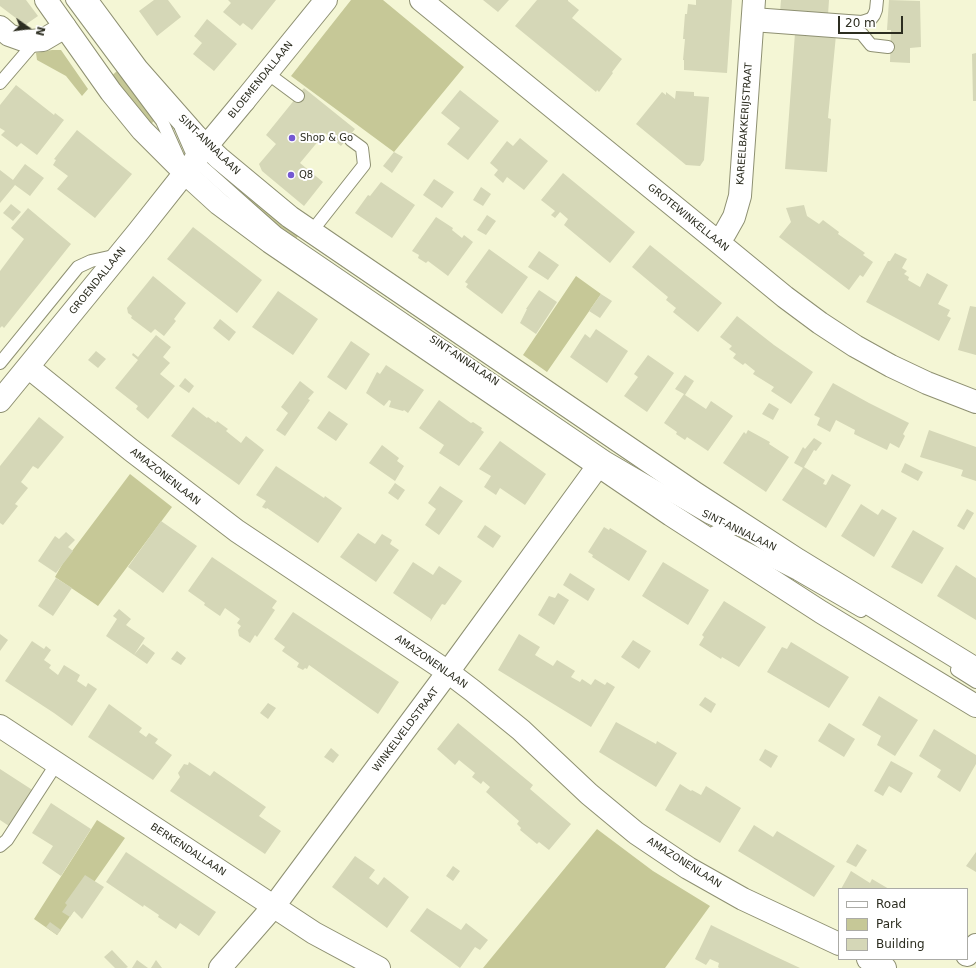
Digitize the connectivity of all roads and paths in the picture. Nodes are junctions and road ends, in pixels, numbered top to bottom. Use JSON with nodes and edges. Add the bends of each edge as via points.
{"nodes":[{"id":1,"x":46,"y":0,"type":"edge"},
{"id":2,"x":72,"y":0,"type":"edge"},
{"id":3,"x":86,"y":0,"type":"edge"},
{"id":4,"x":326,"y":0,"type":"edge"},
{"id":5,"x":421,"y":0,"type":"edge"},
{"id":6,"x":877,"y":0,"type":"edge"},
{"id":7,"x":753,"y":13,"type":"edge"},
{"id":8,"x":0,"y":27,"type":"edge"},
{"id":9,"x":65,"y":27,"type":"junction"},
{"id":10,"x":36,"y":41,"type":"junction"},
{"id":11,"x":888,"y":47,"type":"dead end"},
{"id":12,"x":267,"y":73,"type":"junction"},
{"id":13,"x":0,"y":84,"type":"edge"},
{"id":14,"x":298,"y":96,"type":"dead end"},
{"id":15,"x":351,"y":140,"type":"dead end"},
{"id":16,"x":195,"y":159,"type":"junction"},
{"id":17,"x":312,"y":231,"type":"junction"},
{"id":18,"x":718,"y":242,"type":"junction"},
{"id":19,"x":118,"y":255,"type":"junction"},
{"id":20,"x":2,"y":360,"type":"edge"},
{"id":21,"x":26,"y":370,"type":"junction"},
{"id":22,"x":0,"y":401,"type":"edge"},
{"id":23,"x":976,"y":402,"type":"edge"},
{"id":24,"x":606,"y":471,"type":"junction"},
{"id":25,"x":798,"y":560,"type":"junction"},
{"id":26,"x":976,"y":669,"type":"edge"},
{"id":27,"x":448,"y":672,"type":"junction"},
{"id":28,"x":976,"y":682,"type":"edge"},
{"id":29,"x":976,"y":706,"type":"edge"},
{"id":30,"x":0,"y":726,"type":"edge"},
{"id":31,"x":57,"y":763,"type":"junction"},
{"id":32,"x":0,"y":846,"type":"edge"},
{"id":33,"x":274,"y":906,"type":"junction"},
{"id":34,"x":838,"y":944,"type":"edge"},
{"id":35,"x":976,"y":944,"type":"edge"},
{"id":36,"x":968,"y":954,"type":"edge"},
{"id":37,"x":870,"y":960,"type":"edge"},
{"id":38,"x":962,"y":960,"type":"edge"},
{"id":39,"x":220,"y":968,"type":"edge"},
{"id":40,"x":379,"y":968,"type":"edge"},
{"id":41,"x":885,"y":968,"type":"edge"},
{"id":42,"x":955,"y":968,"type":"edge"}],
"edges":[{"from":1,"to":9,"type":"street","name":"SINT-ANNALAAN"},
{"from":2,"to":16,"type":"lane","name":"SINT-ANNALAAN","via":[[162,121]]},
{"from":3,"to":16,"type":"street","name":"SINT-ANNALAAN","via":[[137,69],[173,111]]},
{"from":4,"to":12,"type":"street","name":"BLOEMENDALLAAN"},
{"from":5,"to":18,"type":"street","name":"GROTEWINKELLAAN"},
{"from":6,"to":7,"type":"lane","via":[[874,15],[862,22]]},
{"from":7,"to":11,"type":"lane","via":[[859,33],[871,45]]},
{"from":7,"to":18,"type":"street","name":"KAREELBAKKERIJSTRAAT","via":[[740,196],[734,217]]},
{"from":8,"to":10,"type":"street","via":[[16,38]]},
{"from":9,"to":10,"type":"street"},
{"from":9,"to":16,"type":"street","name":"SINT-ANNALAAN","via":[[110,92],[147,135]]},
{"from":10,"to":13,"type":"lane"},
{"from":12,"to":14,"type":"lane"},
{"from":12,"to":16,"type":"street","name":"BLOEMENDALLAAN"},
{"from":15,"to":17,"type":"lane","via":[[362,148],[364,165]]},
{"from":16,"to":17,"type":"street","name":"SINT-ANNALAAN","via":[[219,158],[290,217]]},
{"from":16,"to":19,"type":"street","name":"GROENDALLAAN"},
{"from":16,"to":24,"type":"street","name":"SINT-ANNALAAN","via":[[219,204],[270,242]]},
{"from":16,"to":25,"type":"lane","name":"SINT-ANNALAAN","via":[[277,233],[607,458],[708,517]]},
{"from":17,"to":25,"type":"street","name":"SINT-ANNALAAN","via":[[689,489]]},
{"from":18,"to":23,"type":"street","name":"GROTEWINKELLAAN","via":[[785,297],[855,346],[927,383]]},
{"from":19,"to":20,"type":"lane","via":[[91,261],[78,267]]},
{"from":19,"to":21,"type":"street","name":"GROENDALLAAN"},
{"from":20,"to":21,"type":"lane"},
{"from":21,"to":22,"type":"street","name":"GROENDALLAAN"},
{"from":21,"to":27,"type":"street","name":"AMAZONENLAAN","via":[[237,531]]},
{"from":24,"to":27,"type":"street","name":"WINKELVELDSTRAAT"},
{"from":24,"to":28,"type":"lane","name":"SINT-ANNALAAN","via":[[723,537],[797,574]]},
{"from":24,"to":29,"type":"street","name":"SINT-ANNALAAN","via":[[766,577]]},
{"from":25,"to":26,"type":"street","name":"SINT-ANNALAAN"},
{"from":27,"to":33,"type":"street","name":"WINKELVELDSTRAAT"},
{"from":27,"to":34,"type":"street","name":"AMAZONENLAAN","via":[[521,730],[589,794],[653,845],[743,899]]},
{"from":30,"to":31,"type":"street","name":"BERKENDALLAAN"},
{"from":31,"to":32,"type":"lane","via":[[7,840]]},
{"from":31,"to":33,"type":"street","name":"BERKENDALLAAN"},
{"from":33,"to":39,"type":"street","name":"WINKELVELDSTRAAT"},
{"from":33,"to":40,"type":"street","name":"BERKENDALLAAN","via":[[327,941]]},
{"from":35,"to":36,"type":"street"},
{"from":37,"to":41,"type":"street"},
{"from":38,"to":42,"type":"street"}]}
